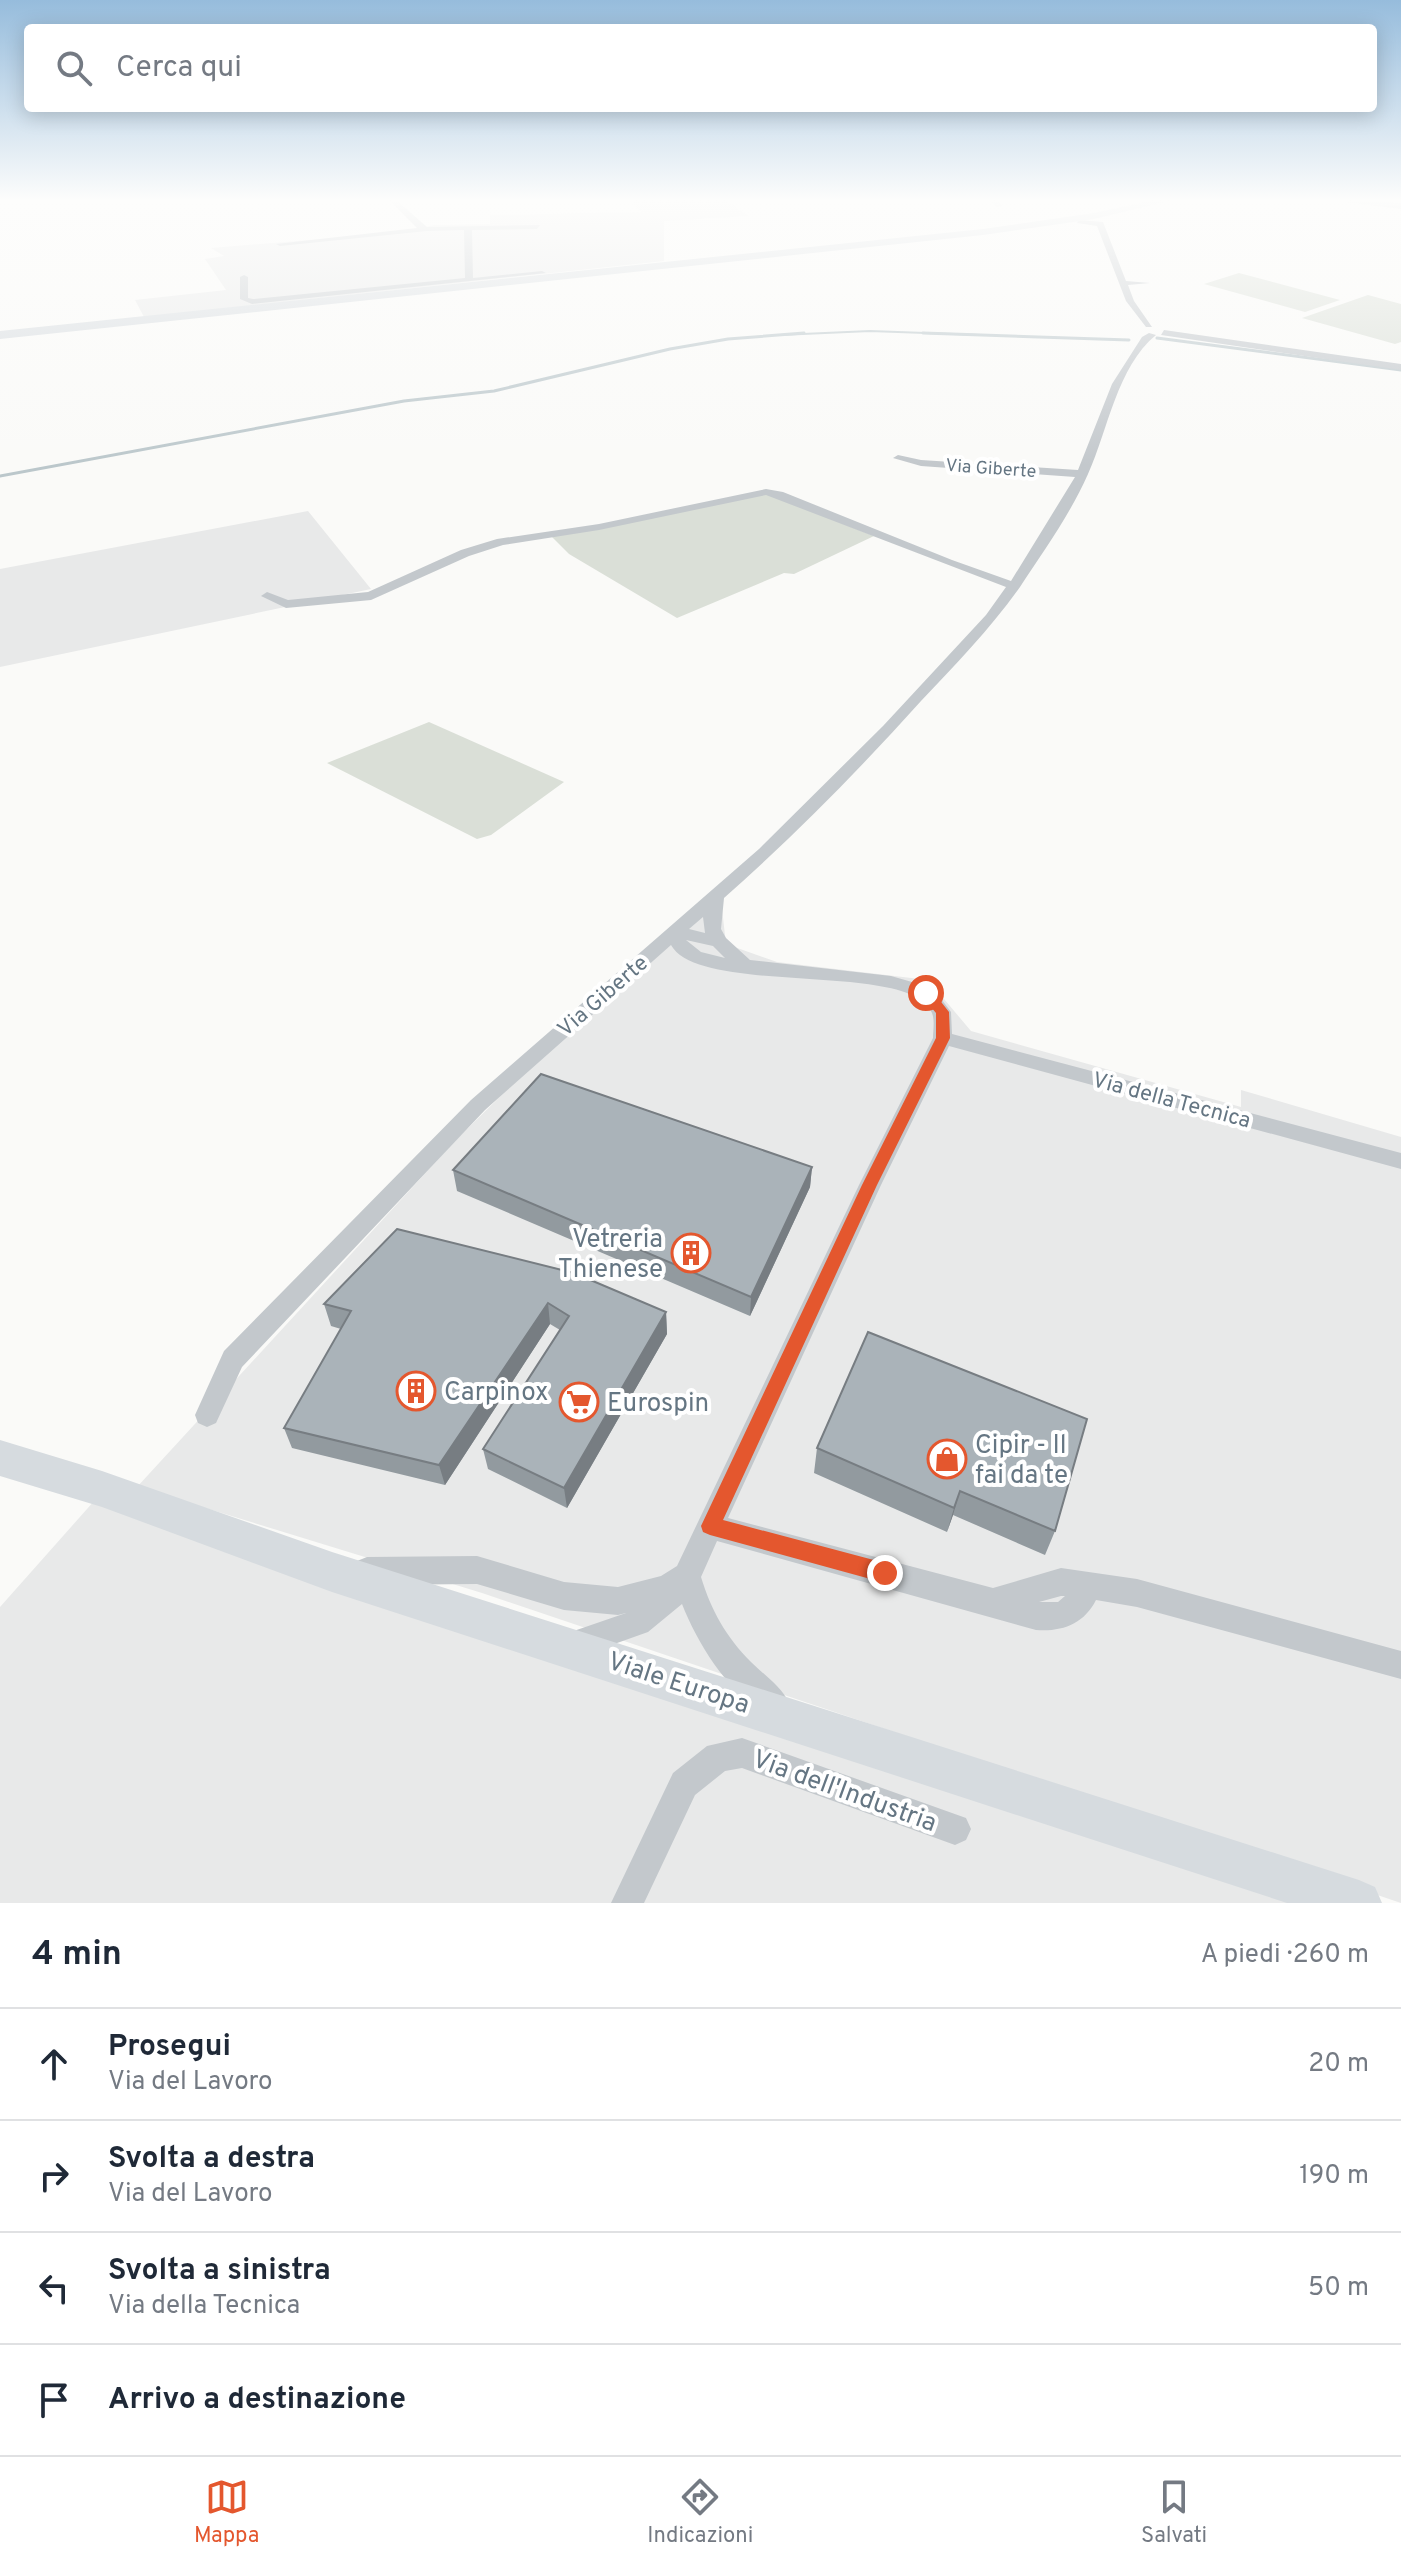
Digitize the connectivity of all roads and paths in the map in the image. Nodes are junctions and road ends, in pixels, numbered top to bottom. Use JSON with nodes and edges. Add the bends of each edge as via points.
{"nodes":[{"id":1,"x":244,"y":289,"type":"edge"},
{"id":2,"x":399,"y":289,"type":"edge"},
{"id":3,"x":409,"y":289,"type":"edge"},
{"id":4,"x":1125,"y":289,"type":"edge"},
{"id":5,"x":1136,"y":329,"type":"dead end"},
{"id":6,"x":1155,"y":331,"type":"junction"},
{"id":7,"x":0,"y":337,"type":"edge"},
{"id":8,"x":1401,"y":367,"type":"edge"},
{"id":9,"x":898,"y":458,"type":"dead end"},
{"id":10,"x":1083,"y":474,"type":"junction"},
{"id":11,"x":1014,"y":586,"type":"junction"},
{"id":12,"x":267,"y":596,"type":"dead end"},
{"id":13,"x":716,"y":898,"type":"junction"},
{"id":14,"x":673,"y":932,"type":"junction"},
{"id":15,"x":718,"y":941,"type":"junction"},
{"id":16,"x":652,"y":951,"type":"junction"},
{"id":17,"x":695,"y":957,"type":"junction"},
{"id":18,"x":743,"y":964,"type":"junction"},
{"id":19,"x":943,"y":1038,"type":"junction"},
{"id":20,"x":1401,"y":1161,"type":"edge"},
{"id":21,"x":207,"y":1415,"type":"dead end"},
{"id":22,"x":0,"y":1458,"type":"edge"},
{"id":23,"x":710,"y":1526,"type":"junction"},
{"id":24,"x":332,"y":1572,"type":"junction"},
{"id":25,"x":687,"y":1576,"type":"junction"},
{"id":26,"x":569,"y":1646,"type":"junction"},
{"id":27,"x":1401,"y":1665,"type":"edge"},
{"id":28,"x":792,"y":1718,"type":"junction"},
{"id":29,"x":955,"y":1829,"type":"dead end"},
{"id":30,"x":627,"y":1903,"type":"edge"},
{"id":31,"x":1359,"y":1903,"type":"edge"}],
"edges":[{"from":1,"to":2,"type":"street","via":[[244,299],[252,302]]},
{"from":3,"to":7,"type":"main road"},
{"from":4,"to":6,"type":"street"},
{"from":5,"to":6,"type":"street"},
{"from":6,"to":8,"type":"street"},
{"from":6,"to":10,"type":"street","name":"Via Giberte","via":[[1117,384]]},
{"from":9,"to":10,"type":"street","name":"Via Giberte"},
{"from":10,"to":11,"type":"street","name":"Via Giberte"},
{"from":11,"to":12,"type":"street","via":[[766,492],[501,542],[371,596],[286,604]]},
{"from":11,"to":13,"type":"street","name":"Via Giberte","via":[[888,729]]},
{"from":13,"to":14,"type":"street","name":"Via Giberte"},
{"from":13,"to":15,"type":"street","via":[[709,918]]},
{"from":14,"to":15,"type":"street"},
{"from":14,"to":16,"type":"street","name":"Via Giberte"},
{"from":14,"to":17,"type":"street","via":[[681,948]]},
{"from":15,"to":18,"type":"street"},
{"from":16,"to":17,"type":"street"},
{"from":16,"to":21,"type":"street","name":"Via Giberte","via":[[478,1105],[233,1359]]},
{"from":17,"to":18,"type":"street"},
{"from":18,"to":19,"type":"street","via":[[891,982],[926,993],[942,1012]]},
{"from":19,"to":20,"type":"street","name":"Via della Tecnica"},
{"from":19,"to":23,"type":"street"},
{"from":22,"to":24,"type":"main road","name":"Viale Europa"},
{"from":23,"to":25,"type":"street"},
{"from":23,"to":27,"type":"street","via":[[1028,1616],[1070,1614],[1081,1605],[1089,1585],[1137,1593]]},
{"from":24,"to":25,"type":"street","via":[[477,1570],[564,1596],[618,1601],[666,1589]]},
{"from":24,"to":26,"type":"main road","name":"Viale Europa"},
{"from":25,"to":26,"type":"street","via":[[672,1599],[631,1628]]},
{"from":25,"to":28,"type":"street","via":[[708,1634],[746,1679]]},
{"from":26,"to":28,"type":"main road","name":"Viale Europa"},
{"from":28,"to":31,"type":"main road","name":"Viale Europa"},
{"from":29,"to":30,"type":"street","name":"Via dell'Industria","via":[[742,1753],[718,1757],[684,1784]]}]}
